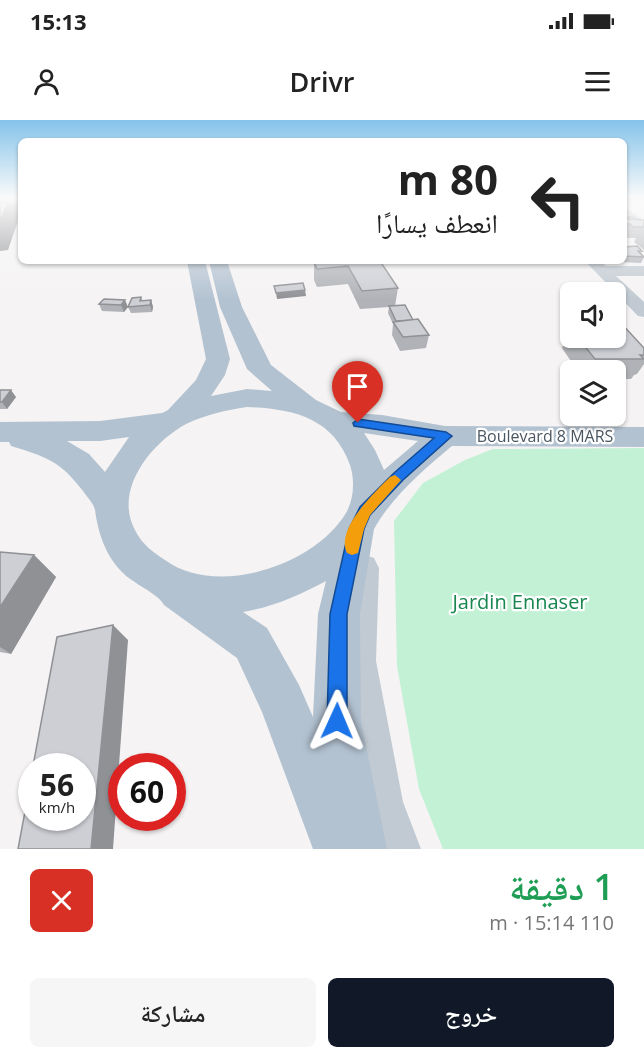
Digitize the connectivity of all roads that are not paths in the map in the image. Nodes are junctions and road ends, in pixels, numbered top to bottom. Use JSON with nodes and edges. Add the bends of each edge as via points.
{"nodes":[{"id":1,"x":197,"y":264,"type":"edge"},
{"id":2,"x":219,"y":264,"type":"edge"},
{"id":3,"x":597,"y":266,"type":"edge"},
{"id":4,"x":644,"y":271,"type":"edge"},
{"id":5,"x":644,"y":312,"type":"edge"},
{"id":6,"x":324,"y":415,"type":"junction"},
{"id":7,"x":173,"y":419,"type":"junction"},
{"id":8,"x":0,"y":433,"type":"edge"},
{"id":9,"x":446,"y":436,"type":"junction"},
{"id":10,"x":644,"y":436,"type":"edge"},
{"id":11,"x":111,"y":503,"type":"junction"},
{"id":12,"x":361,"y":520,"type":"junction"},
{"id":13,"x":167,"y":584,"type":"junction"},
{"id":14,"x":342,"y":849,"type":"edge"},
{"id":15,"x":357,"y":849,"type":"edge"},
{"id":16,"x":398,"y":849,"type":"edge"}],
"edges":[{"from":1,"to":7,"type":"main road","via":[[218,359],[205,389]]},
{"from":2,"to":6,"type":"main road","via":[[231,307],[260,369]]},
{"from":3,"to":4,"type":"street"},
{"from":3,"to":5,"type":"street"},
{"from":6,"to":7,"type":"main road","name":"Boulevard 8 MARS","via":[[281,400],[246,398],[212,404]]},
{"from":6,"to":9,"type":"main road","name":"Boulevard 8 MARS"},
{"from":6,"to":12,"type":"main road","via":[[353,438],[366,460],[370,484]]},
{"from":7,"to":8,"type":"main road","via":[[100,430]]},
{"from":7,"to":11,"type":"main road","via":[[141,443],[120,471]]},
{"from":8,"to":11,"type":"main road","via":[[54,447],[78,462]]},
{"from":9,"to":10,"type":"main road","name":"Boulevard 8 MARS"},
{"from":9,"to":12,"type":"main road","via":[[409,465]]},
{"from":11,"to":13,"type":"main road","via":[[115,534],[134,562]]},
{"from":12,"to":13,"type":"main road","via":[[332,557],[297,579],[253,592],[208,594]]},
{"from":12,"to":15,"type":"main road","via":[[339,614],[337,721]]},
{"from":12,"to":16,"type":"street","via":[[364,574],[358,662],[381,801]]},
{"from":13,"to":14,"type":"main road","via":[[252,643],[282,702]]}]}
